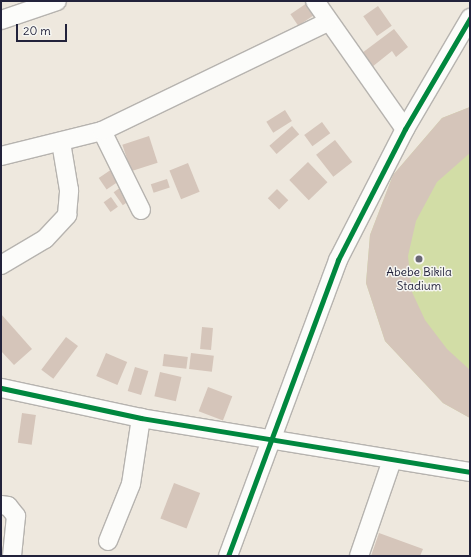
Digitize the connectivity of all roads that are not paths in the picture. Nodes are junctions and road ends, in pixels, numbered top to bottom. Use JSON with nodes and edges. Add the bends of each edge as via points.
{"nodes":[{"id":1,"x":57,"y":1,"type":"edge"},
{"id":2,"x":315,"y":1,"type":"edge"},
{"id":3,"x":470,"y":18,"type":"edge"},
{"id":4,"x":1,"y":20,"type":"edge"},
{"id":5,"x":327,"y":22,"type":"junction"},
{"id":6,"x":405,"y":128,"type":"junction"},
{"id":7,"x":102,"y":131,"type":"junction"},
{"id":8,"x":61,"y":142,"type":"junction"},
{"id":9,"x":1,"y":156,"type":"edge"},
{"id":10,"x":141,"y":210,"type":"dead end"},
{"id":11,"x":1,"y":265,"type":"edge"},
{"id":12,"x":1,"y":388,"type":"edge"},
{"id":13,"x":141,"y":418,"type":"junction"},
{"id":14,"x":273,"y":441,"type":"junction"},
{"id":15,"x":392,"y":460,"type":"junction"},
{"id":16,"x":470,"y":472,"type":"edge"},
{"id":17,"x":1,"y":505,"type":"edge"},
{"id":18,"x":108,"y":541,"type":"dead end"},
{"id":19,"x":12,"y":556,"type":"edge"},
{"id":20,"x":228,"y":556,"type":"edge"},
{"id":21,"x":359,"y":556,"type":"edge"}],
"edges":[{"from":1,"to":4,"type":"street"},
{"from":2,"to":5,"type":"street"},
{"from":3,"to":6,"type":"street"},
{"from":5,"to":6,"type":"street"},
{"from":5,"to":7,"type":"street"},
{"from":6,"to":14,"type":"street","via":[[338,260],[284,398]]},
{"from":7,"to":8,"type":"street"},
{"from":7,"to":10,"type":"street"},
{"from":8,"to":9,"type":"street"},
{"from":8,"to":11,"type":"street","via":[[69,190],[67,215],[45,239]]},
{"from":12,"to":13,"type":"street"},
{"from":13,"to":14,"type":"street"},
{"from":13,"to":18,"type":"street","via":[[131,484]]},
{"from":14,"to":15,"type":"street"},
{"from":14,"to":20,"type":"street"},
{"from":15,"to":16,"type":"street","via":[[434,463]]},
{"from":15,"to":21,"type":"street"},
{"from":17,"to":19,"type":"street","via":[[8,506],[16,516]]}]}
